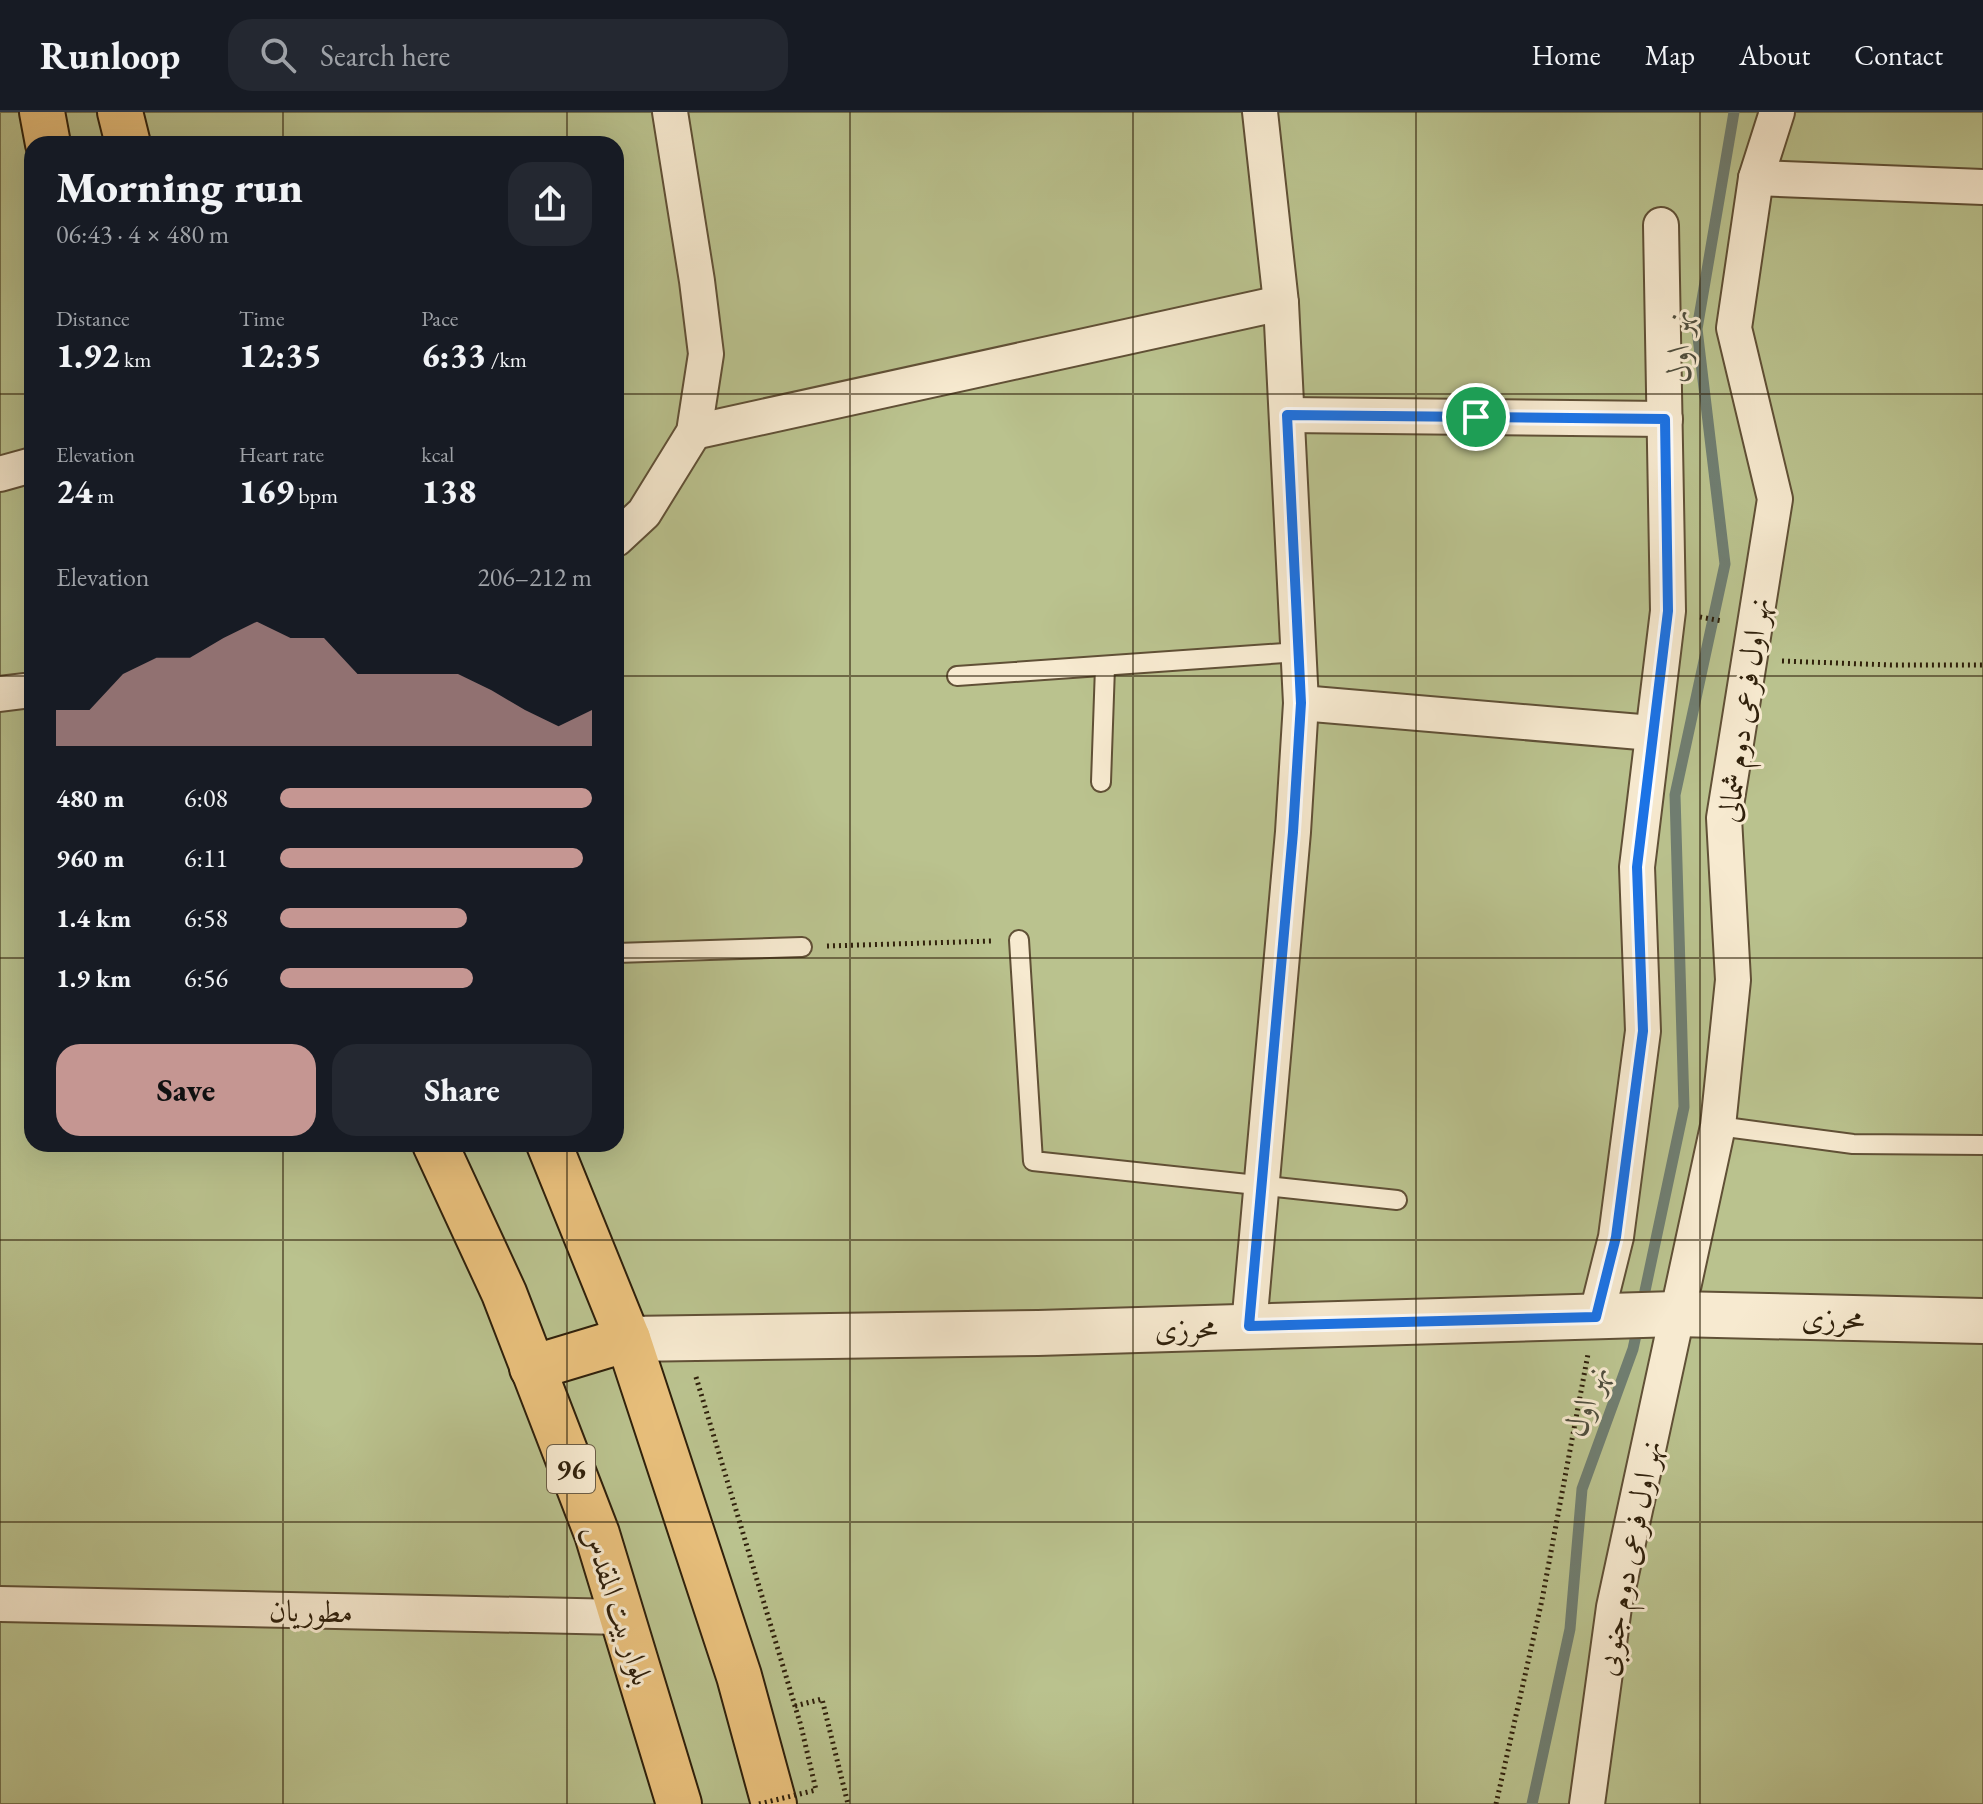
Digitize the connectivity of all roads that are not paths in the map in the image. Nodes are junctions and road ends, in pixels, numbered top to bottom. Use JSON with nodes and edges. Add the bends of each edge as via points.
{"nodes":[{"id":1,"x":42,"y":112,"type":"edge"},
{"id":2,"x":120,"y":112,"type":"edge"},
{"id":3,"x":670,"y":112,"type":"edge"},
{"id":4,"x":1260,"y":112,"type":"edge"},
{"id":5,"x":1777,"y":112,"type":"edge"},
{"id":6,"x":46,"y":136,"type":"edge"},
{"id":7,"x":126,"y":136,"type":"edge"},
{"id":8,"x":1756,"y":178,"type":"junction"},
{"id":9,"x":1983,"y":187,"type":"edge"},
{"id":10,"x":1661,"y":225,"type":"dead end"},
{"id":11,"x":1281,"y":303,"type":"junction"},
{"id":12,"x":1287,"y":415,"type":"junction"},
{"id":13,"x":1665,"y":419,"type":"junction"},
{"id":14,"x":694,"y":432,"type":"junction"},
{"id":15,"x":24,"y":467,"type":"edge"},
{"id":16,"x":0,"y":474,"type":"edge"},
{"id":17,"x":624,"y":532,"type":"edge"},
{"id":18,"x":1299,"y":652,"type":"junction"},
{"id":19,"x":1105,"y":667,"type":"junction"},
{"id":20,"x":957,"y":676,"type":"dead end"},
{"id":21,"x":24,"y":691,"type":"edge"},
{"id":22,"x":0,"y":694,"type":"edge"},
{"id":23,"x":1301,"y":703,"type":"junction"},
{"id":24,"x":1652,"y":733,"type":"junction"},
{"id":25,"x":1101,"y":782,"type":"dead end"},
{"id":26,"x":1019,"y":940,"type":"road end"},
{"id":27,"x":802,"y":947,"type":"road end"},
{"id":28,"x":624,"y":953,"type":"edge"},
{"id":29,"x":1718,"y":1126,"type":"junction"},
{"id":30,"x":1983,"y":1145,"type":"edge"},
{"id":31,"x":439,"y":1152,"type":"edge"},
{"id":32,"x":552,"y":1152,"type":"edge"},
{"id":33,"x":1261,"y":1186,"type":"junction"},
{"id":34,"x":1397,"y":1200,"type":"dead end"},
{"id":35,"x":1668,"y":1314,"type":"junction"},
{"id":36,"x":1607,"y":1316,"type":"junction"},
{"id":37,"x":1983,"y":1321,"type":"edge"},
{"id":38,"x":1249,"y":1326,"type":"junction"},
{"id":39,"x":628,"y":1339,"type":"junction"},
{"id":40,"x":532,"y":1368,"type":"junction"},
{"id":41,"x":0,"y":1604,"type":"edge"},
{"id":42,"x":622,"y":1617,"type":"junction"},
{"id":43,"x":679,"y":1804,"type":"edge"},
{"id":44,"x":774,"y":1804,"type":"edge"},
{"id":45,"x":1587,"y":1804,"type":"edge"}],
"edges":[{"from":1,"to":6,"type":"main road"},
{"from":2,"to":7,"type":"main road"},
{"from":3,"to":14,"type":"street","via":[[706,354]]},
{"from":4,"to":11,"type":"street"},
{"from":5,"to":8,"type":"street","name":"نهر اول فرعی دوم شمالی"},
{"from":8,"to":9,"type":"street"},
{"from":8,"to":29,"type":"street","name":"نهر اول فرعی دوم شمالی","via":[[1734,328],[1775,499],[1724,818],[1733,980]]},
{"from":10,"to":13,"type":"street"},
{"from":11,"to":12,"type":"street"},
{"from":11,"to":14,"type":"street"},
{"from":12,"to":13,"type":"street"},
{"from":12,"to":18,"type":"street"},
{"from":13,"to":24,"type":"street","via":[[1668,611]]},
{"from":14,"to":17,"type":"street","via":[[644,513]]},
{"from":15,"to":16,"type":"street"},
{"from":18,"to":19,"type":"lane"},
{"from":18,"to":23,"type":"street"},
{"from":19,"to":20,"type":"lane"},
{"from":19,"to":25,"type":"lane"},
{"from":21,"to":22,"type":"street"},
{"from":23,"to":24,"type":"street"},
{"from":23,"to":33,"type":"street"},
{"from":24,"to":36,"type":"street","via":[[1637,867],[1643,1031]]},
{"from":26,"to":33,"type":"lane","via":[[1033,1161]]},
{"from":27,"to":28,"type":"lane"},
{"from":29,"to":30,"type":"lane","via":[[1853,1144]]},
{"from":29,"to":35,"type":"street","name":"نهر اول فرعی دوم شمالی"},
{"from":31,"to":40,"type":"main road","name":"بلوار بیت المقدس","number":"96","via":[[504,1293]]},
{"from":32,"to":39,"type":"main road"},
{"from":33,"to":34,"type":"lane"},
{"from":33,"to":38,"type":"street"},
{"from":35,"to":36,"type":"street","name":"محرزی"},
{"from":35,"to":37,"type":"street","name":"محرزی"},
{"from":35,"to":45,"type":"street","name":"نهر اول فرعی دوم جنوبی","via":[[1614,1607]]},
{"from":36,"to":38,"type":"street","name":"محرزی"},
{"from":38,"to":39,"type":"street","name":"محرزی"},
{"from":39,"to":40,"type":"main road"},
{"from":39,"to":44,"type":"main road","via":[[739,1676]]},
{"from":40,"to":42,"type":"main road","name":"بلوار بیت المقدس","number":"96","via":[[597,1534]]},
{"from":41,"to":42,"type":"street","name":"مطوریان"},
{"from":42,"to":43,"type":"main road","name":"بلوار بیت المقدس","number":"96"}]}
